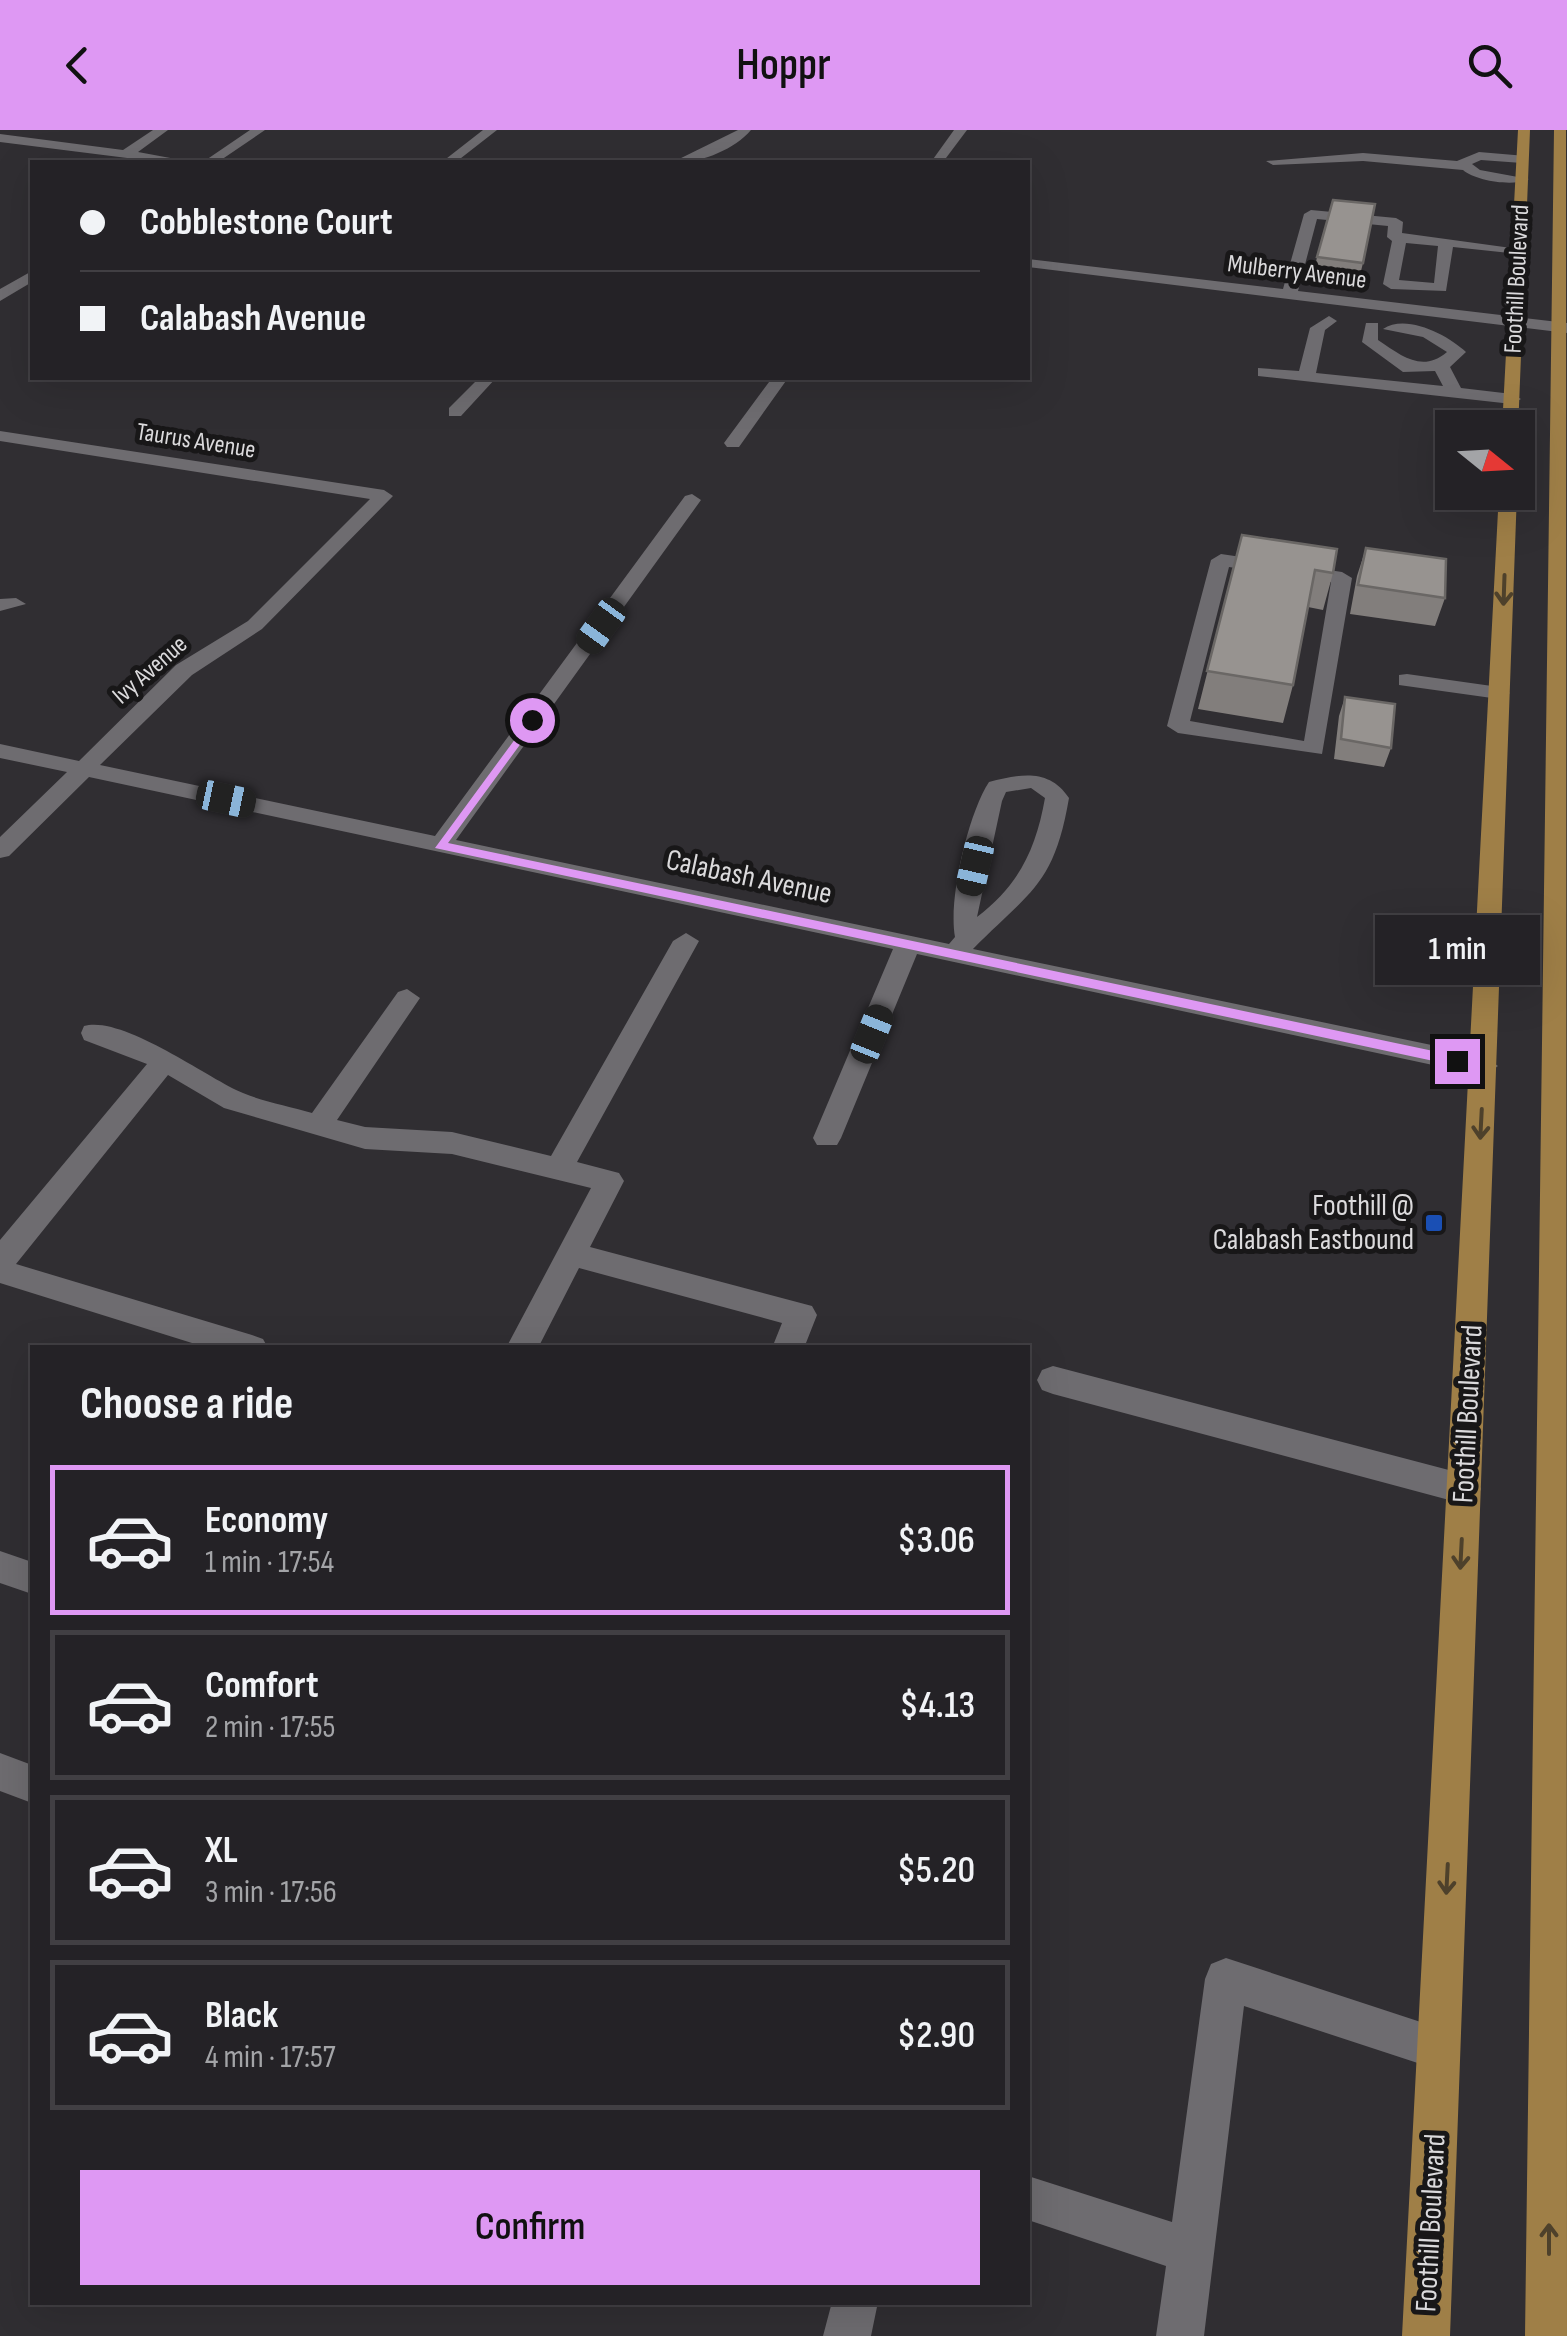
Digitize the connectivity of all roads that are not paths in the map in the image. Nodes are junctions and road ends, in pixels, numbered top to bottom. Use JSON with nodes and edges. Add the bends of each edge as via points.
{"nodes":[{"id":1,"x":162,"y":130,"type":"edge"},
{"id":2,"x":259,"y":130,"type":"edge"},
{"id":3,"x":490,"y":130,"type":"edge"},
{"id":4,"x":745,"y":130,"type":"edge"},
{"id":5,"x":961,"y":130,"type":"edge"},
{"id":6,"x":1524,"y":130,"type":"edge"},
{"id":7,"x":1560,"y":130,"type":"edge"},
{"id":8,"x":0,"y":138,"type":"edge"},
{"id":9,"x":55,"y":145,"type":"junction"},
{"id":10,"x":101,"y":150,"type":"junction"},
{"id":11,"x":126,"y":154,"type":"junction"},
{"id":12,"x":171,"y":160,"type":"edge"},
{"id":13,"x":213,"y":160,"type":"edge"},
{"id":14,"x":451,"y":160,"type":"edge"},
{"id":15,"x":685,"y":160,"type":"edge"},
{"id":16,"x":938,"y":160,"type":"edge"},
{"id":17,"x":1522,"y":160,"type":"junction"},
{"id":18,"x":1273,"y":161,"type":"dead end"},
{"id":19,"x":1464,"y":166,"type":"junction"},
{"id":20,"x":1522,"y":180,"type":"junction"},
{"id":21,"x":1400,"y":238,"type":"junction"},
{"id":22,"x":1446,"y":243,"type":"junction"},
{"id":23,"x":1519,"y":250,"type":"junction"},
{"id":24,"x":1030,"y":263,"type":"edge"},
{"id":25,"x":30,"y":277,"type":"edge"},
{"id":26,"x":1391,"y":284,"type":"junction"},
{"id":27,"x":0,"y":296,"type":"edge"},
{"id":28,"x":1290,"y":296,"type":"junction"},
{"id":29,"x":1333,"y":302,"type":"junction"},
{"id":30,"x":1384,"y":308,"type":"junction"},
{"id":31,"x":1350,"y":324,"type":"junction"},
{"id":32,"x":1515,"y":324,"type":"junction"},
{"id":33,"x":1564,"y":329,"type":"edge"},
{"id":34,"x":1268,"y":354,"type":"dead end"},
{"id":35,"x":1440,"y":366,"type":"junction"},
{"id":36,"x":1306,"y":378,"type":"junction"},
{"id":37,"x":486,"y":380,"type":"edge"},
{"id":38,"x":779,"y":380,"type":"edge"},
{"id":39,"x":1455,"y":392,"type":"junction"},
{"id":40,"x":1512,"y":399,"type":"junction"},
{"id":41,"x":1511,"y":410,"type":"edge"},
{"id":42,"x":455,"y":412,"type":"dead end"},
{"id":43,"x":0,"y":436,"type":"edge"},
{"id":44,"x":732,"y":444,"type":"dead end"},
{"id":45,"x":384,"y":496,"type":"joint"},
{"id":46,"x":692,"y":500,"type":"dead end"},
{"id":47,"x":1507,"y":510,"type":"edge"},
{"id":48,"x":1334,"y":629,"type":"joint"},
{"id":49,"x":1406,"y":680,"type":"dead end"},
{"id":50,"x":1499,"y":693,"type":"junction"},
{"id":51,"x":0,"y":751,"type":"edge"},
{"id":52,"x":84,"y":769,"type":"junction"},
{"id":53,"x":440,"y":845,"type":"junction"},
{"id":54,"x":0,"y":851,"type":"edge"},
{"id":55,"x":686,"y":941,"type":"dead end"},
{"id":56,"x":908,"y":944,"type":"junction"},
{"id":57,"x":961,"y":945,"type":"junction"},
{"id":58,"x":407,"y":998,"type":"dead end"},
{"id":59,"x":94,"y":1033,"type":"dead end"},
{"id":60,"x":164,"y":1060,"type":"junction"},
{"id":61,"x":1484,"y":1066,"type":"junction"},
{"id":62,"x":318,"y":1125,"type":"junction"},
{"id":63,"x":827,"y":1138,"type":"dead end"},
{"id":64,"x":558,"y":1170,"type":"junction"},
{"id":65,"x":570,"y":1254,"type":"junction"},
{"id":66,"x":0,"y":1261,"type":"edge"},
{"id":67,"x":0,"y":1271,"type":"edge"},
{"id":68,"x":242,"y":1345,"type":"edge"},
{"id":69,"x":524,"y":1345,"type":"edge"},
{"id":70,"x":789,"y":1345,"type":"edge"},
{"id":71,"x":1052,"y":1380,"type":"dead end"},
{"id":72,"x":1464,"y":1489,"type":"junction"},
{"id":73,"x":0,"y":1567,"type":"edge"},
{"id":74,"x":30,"y":1577,"type":"edge"},
{"id":75,"x":0,"y":1772,"type":"edge"},
{"id":76,"x":30,"y":1783,"type":"edge"},
{"id":77,"x":1439,"y":2049,"type":"junction"},
{"id":78,"x":1030,"y":2199,"type":"edge"},
{"id":79,"x":1190,"y":2251,"type":"junction"},
{"id":80,"x":854,"y":2305,"type":"edge"},
{"id":81,"x":847,"y":2336,"type":"edge"},
{"id":82,"x":1180,"y":2336,"type":"edge"},
{"id":83,"x":1426,"y":2336,"type":"edge"},
{"id":84,"x":1548,"y":2336,"type":"edge"}],
"edges":[{"from":1,"to":11,"type":"street"},
{"from":2,"to":13,"type":"street"},
{"from":3,"to":14,"type":"street"},
{"from":4,"to":15,"type":"street"},
{"from":5,"to":16,"type":"street"},
{"from":6,"to":17,"type":"main road","name":"Foothill Boulevard"},
{"from":7,"to":33,"type":"main road","name":"Foothill Boulevard"},
{"from":8,"to":9,"type":"street"},
{"from":9,"to":10,"type":"street"},
{"from":9,"to":10,"type":"street","via":[[73,132],[120,137]]},
{"from":10,"to":11,"type":"street"},
{"from":11,"to":12,"type":"street"},
{"from":17,"to":19,"type":"street","via":[[1474,157]]},
{"from":17,"to":20,"type":"main road","name":"Foothill Boulevard"},
{"from":18,"to":19,"type":"street","via":[[1363,156]]},
{"from":19,"to":20,"type":"street"},
{"from":20,"to":23,"type":"main road","name":"Foothill Boulevard"},
{"from":21,"to":22,"type":"street"},
{"from":21,"to":26,"type":"street"},
{"from":21,"to":28,"type":"street","via":[[1394,238],[1396,222],[1311,214]]},
{"from":22,"to":23,"type":"street"},
{"from":22,"to":26,"type":"street","via":[[1441,288]]},
{"from":23,"to":32,"type":"main road","name":"Foothill Boulevard"},
{"from":24,"to":28,"type":"street","name":"Mulberry Avenue"},
{"from":25,"to":27,"type":"street"},
{"from":26,"to":30,"type":"street"},
{"from":28,"to":29,"type":"street","name":"Mulberry Avenue"},
{"from":29,"to":30,"type":"street","name":"Mulberry Avenue"},
{"from":29,"to":31,"type":"street"},
{"from":30,"to":32,"type":"street","name":"Mulberry Avenue"},
{"from":31,"to":35,"type":"street","via":[[1409,368]]},
{"from":31,"to":35,"type":"street","via":[[1427,333],[1458,352]]},
{"from":31,"to":36,"type":"street","via":[[1318,328]]},
{"from":32,"to":33,"type":"street","name":"Mulberry Avenue"},
{"from":32,"to":40,"type":"main road","name":"Foothill Boulevard"},
{"from":84,"to":33,"type":"main road","name":"Foothill Boulevard","one_way":true},
{"from":34,"to":36,"type":"street","via":[[1262,378]]},
{"from":35,"to":39,"type":"street"},
{"from":36,"to":39,"type":"street"},
{"from":37,"to":42,"type":"street"},
{"from":38,"to":44,"type":"street"},
{"from":39,"to":40,"type":"street"},
{"from":40,"to":41,"type":"main road","name":"Foothill Boulevard"},
{"from":43,"to":45,"type":"street","name":"Taurus Avenue"},
{"from":45,"to":52,"type":"street","name":"Ivy Avenue","via":[[255,625],[184,670]]},
{"from":46,"to":53,"type":"street"},
{"from":47,"to":50,"type":"main road","name":"Foothill Boulevard","one_way":true},
{"from":48,"to":48,"type":"street","via":[[1342,578],[1221,560],[1178,726],[1314,749]]},
{"from":49,"to":50,"type":"street"},
{"from":50,"to":61,"type":"main road","name":"Foothill Boulevard"},
{"from":51,"to":52,"type":"street","name":"Calabash Avenue"},
{"from":52,"to":53,"type":"street","name":"Calabash Avenue"},
{"from":52,"to":54,"type":"street","name":"Ivy Avenue"},
{"from":53,"to":56,"type":"street","name":"Calabash Avenue"},
{"from":55,"to":64,"type":"street"},
{"from":56,"to":57,"type":"street","name":"Calabash Avenue"},
{"from":56,"to":63,"type":"street"},
{"from":57,"to":57,"type":"street","via":[[1024,889],[1052,831],[1057,798],[1050,787],[998,787]]},
{"from":57,"to":61,"type":"street","name":"Calabash Avenue"},
{"from":58,"to":62,"type":"street"},
{"from":59,"to":60,"type":"street"},
{"from":60,"to":62,"type":"street","via":[[234,1101]]},
{"from":60,"to":66,"type":"street"},
{"from":61,"to":72,"type":"main road","name":"Foothill Boulevard","one_way":true},
{"from":62,"to":64,"type":"street","via":[[366,1138],[452,1143]]},
{"from":64,"to":65,"type":"street","via":[[608,1181]]},
{"from":65,"to":69,"type":"street"},
{"from":65,"to":70,"type":"street","via":[[801,1315]]},
{"from":67,"to":68,"type":"street"},
{"from":71,"to":72,"type":"street"},
{"from":72,"to":77,"type":"main road","name":"Foothill Boulevard","one_way":true},
{"from":73,"to":74,"type":"street"},
{"from":75,"to":76,"type":"street"},
{"from":77,"to":79,"type":"street","via":[[1226,1979]]},
{"from":77,"to":83,"type":"main road","name":"Foothill Boulevard"},
{"from":78,"to":79,"type":"street"},
{"from":79,"to":82,"type":"street"},
{"from":80,"to":81,"type":"street"}]}
